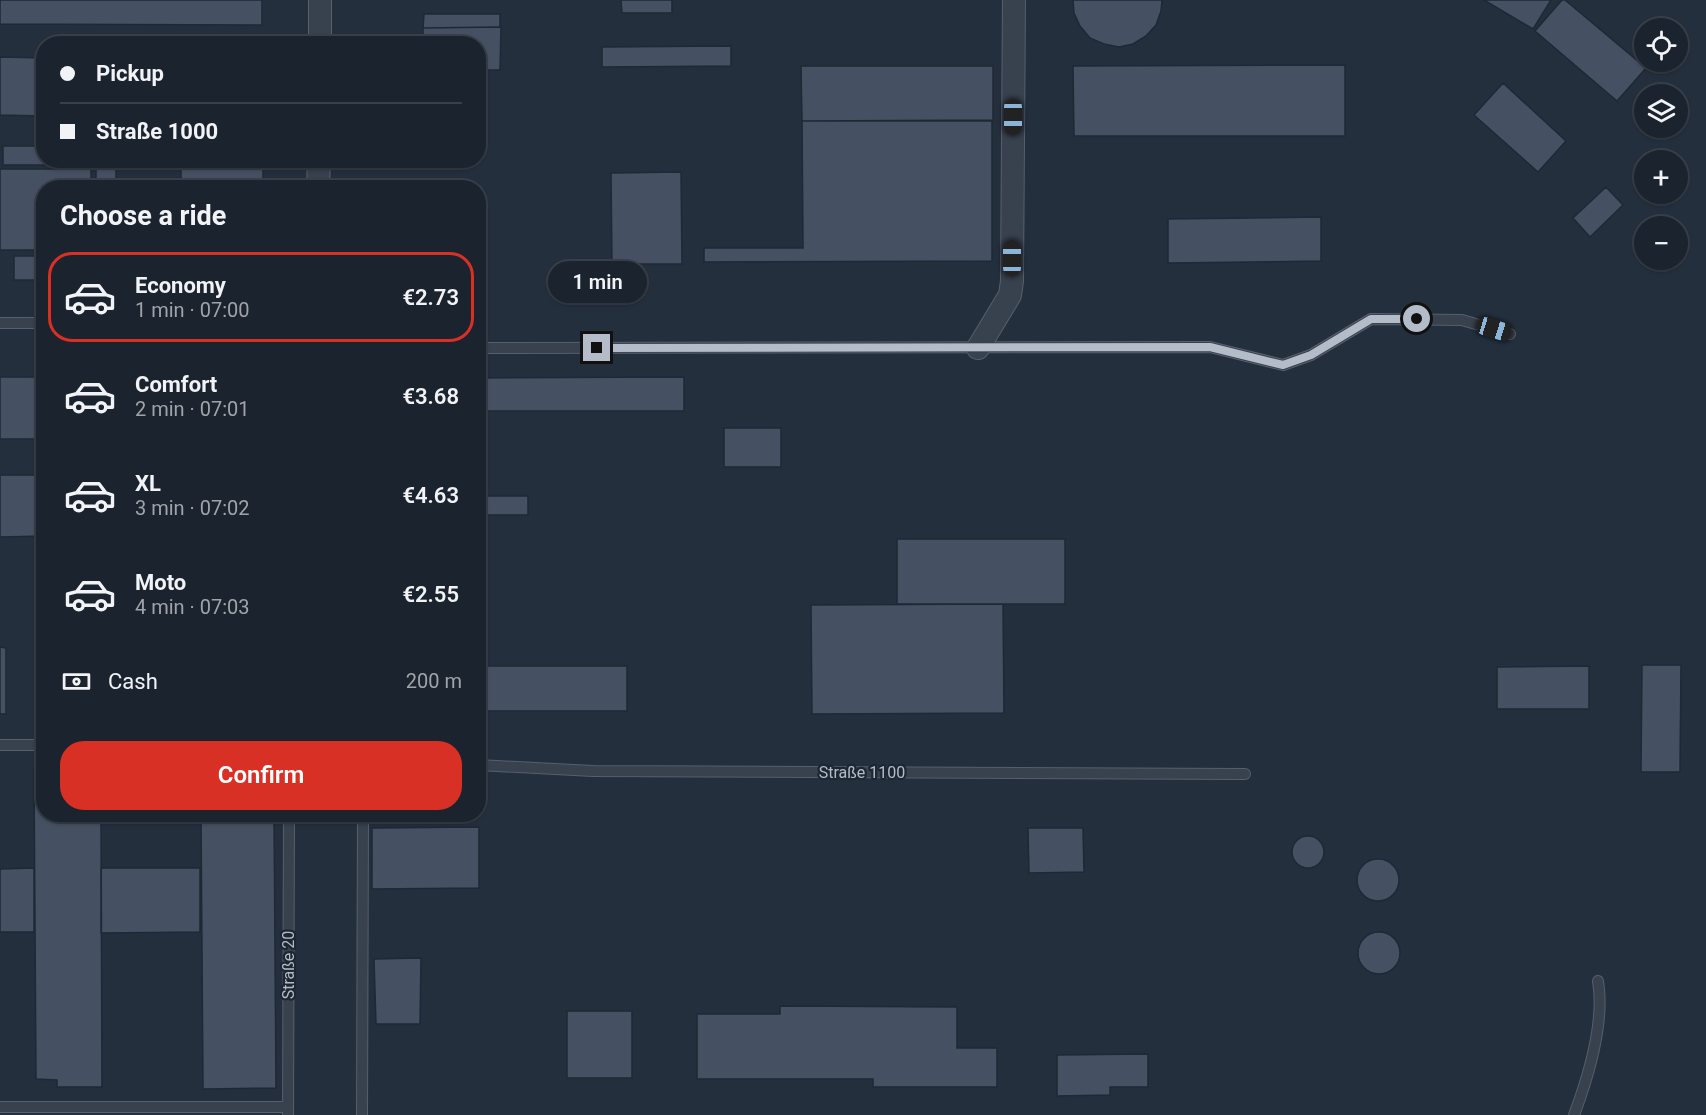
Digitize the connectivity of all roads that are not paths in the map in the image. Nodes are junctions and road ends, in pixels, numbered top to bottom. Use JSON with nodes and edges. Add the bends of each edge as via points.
{"nodes":[{"id":1,"x":320,"y":0,"type":"edge"},
{"id":2,"x":1014,"y":0,"type":"edge"},
{"id":3,"x":320,"y":36,"type":"edge"},
{"id":4,"x":0,"y":322,"type":"edge"},
{"id":5,"x":36,"y":323,"type":"edge"},
{"id":6,"x":1510,"y":334,"type":"dead end"},
{"id":7,"x":486,"y":348,"type":"edge"},
{"id":8,"x":978,"y":348,"type":"junction"},
{"id":9,"x":0,"y":745,"type":"edge"},
{"id":10,"x":36,"y":745,"type":"edge"},
{"id":11,"x":486,"y":765,"type":"edge"},
{"id":12,"x":1245,"y":774,"type":"dead end"},
{"id":13,"x":289,"y":822,"type":"edge"},
{"id":14,"x":363,"y":822,"type":"edge"},
{"id":15,"x":1598,"y":981,"type":"dead end"},
{"id":16,"x":0,"y":1107,"type":"edge"},
{"id":17,"x":288,"y":1111,"type":"edge"},
{"id":18,"x":362,"y":1115,"type":"edge"},
{"id":19,"x":1574,"y":1115,"type":"edge"}],
"edges":[{"from":1,"to":3,"type":"street"},
{"from":2,"to":8,"type":"street","via":[[1012,281],[1010,295]]},
{"from":4,"to":5,"type":"lane"},
{"from":6,"to":8,"type":"lane","via":[[1462,320],[1371,319],[1311,355],[1283,365],[1210,347]]},
{"from":7,"to":8,"type":"lane"},
{"from":9,"to":10,"type":"lane"},
{"from":11,"to":12,"type":"lane","name":"Straße 1100","via":[[593,771]]},
{"from":13,"to":17,"type":"lane","name":"Straße 20"},
{"from":14,"to":18,"type":"lane"},
{"from":15,"to":19,"type":"lane","via":[[1594,1048]]},
{"from":16,"to":17,"type":"lane"}]}
